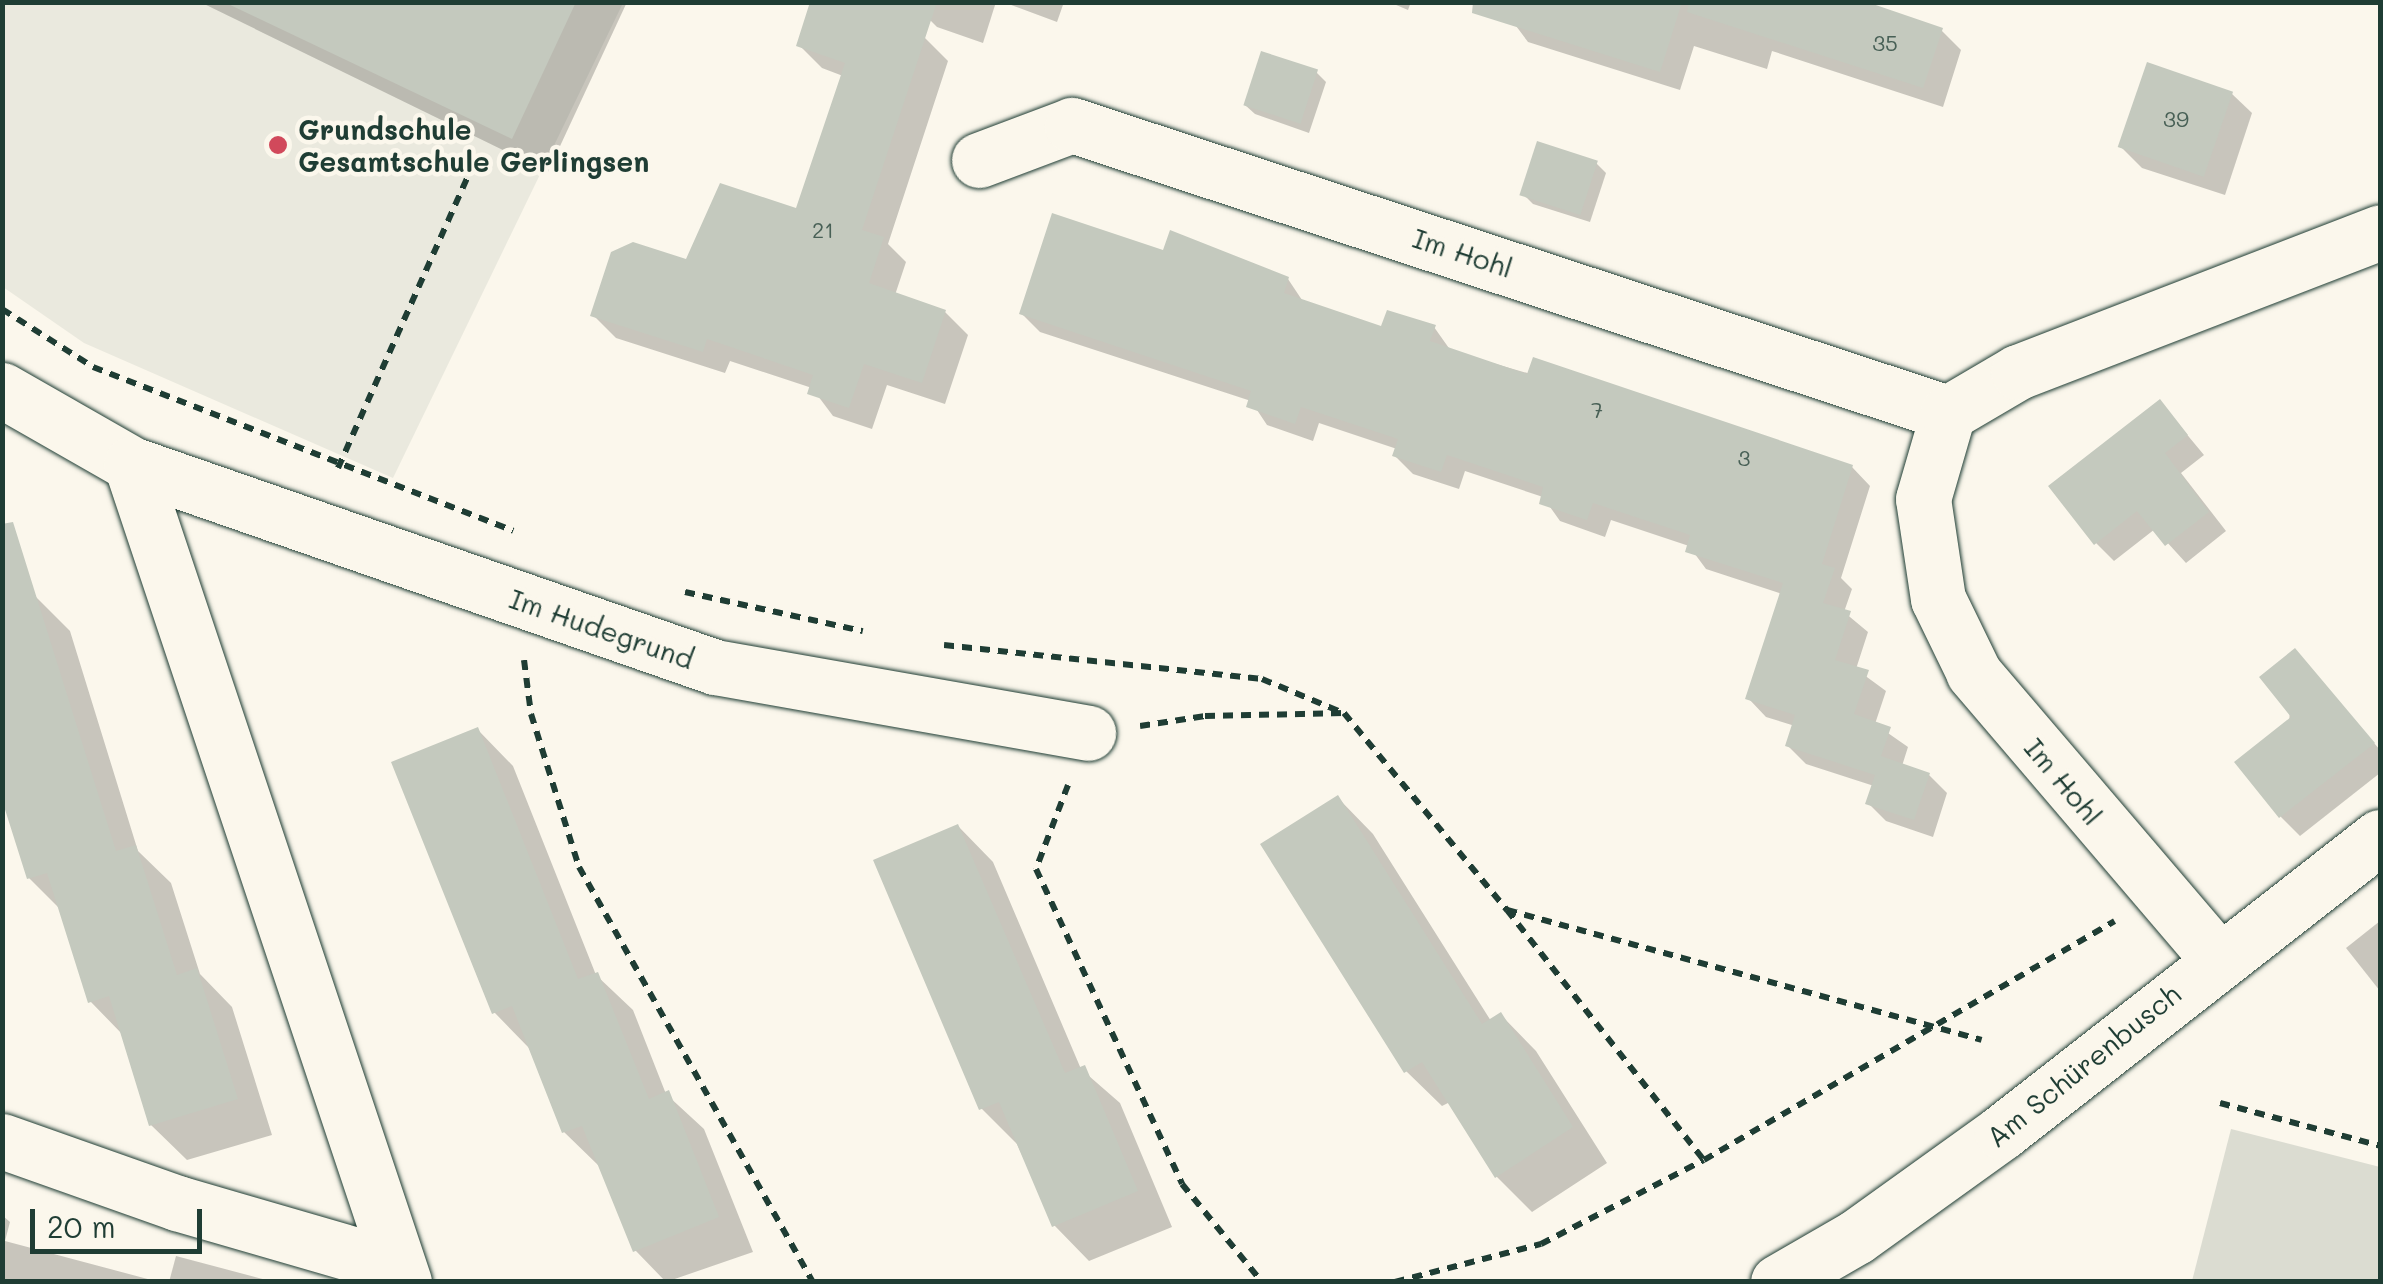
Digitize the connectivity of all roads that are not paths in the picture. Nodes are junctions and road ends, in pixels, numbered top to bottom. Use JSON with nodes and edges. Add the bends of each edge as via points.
{"nodes":[{"id":1,"x":978,"y":160,"type":"dead end"},
{"id":2,"x":2380,"y":232,"type":"edge"},
{"id":3,"x":2,"y":390,"type":"edge"},
{"id":4,"x":1948,"y":413,"type":"junction"},
{"id":5,"x":131,"y":464,"type":"junction"},
{"id":6,"x":1088,"y":733,"type":"road end"},
{"id":7,"x":2380,"y":837,"type":"edge"},
{"id":8,"x":2217,"y":958,"type":"junction"},
{"id":9,"x":2,"y":1141,"type":"edge"},
{"id":10,"x":401,"y":1274,"type":"edge"},
{"id":11,"x":1778,"y":1282,"type":"edge"}],
"edges":[{"from":1,"to":4,"type":"street","name":"Im Hohl","via":[[1072,125]]},
{"from":2,"to":4,"type":"street","via":[[2018,372]]},
{"from":3,"to":5,"type":"street","name":"Im Hudegrund"},
{"from":4,"to":8,"type":"street","name":"Im Hohl","via":[[1923,498],[1938,599],[1974,673]]},
{"from":5,"to":6,"type":"street","name":"Im Hudegrund","via":[[715,667]]},
{"from":5,"to":10,"type":"street"},
{"from":7,"to":8,"type":"street","name":"Am Schürenbusch"},
{"from":8,"to":11,"type":"street","name":"Am Schürenbusch","via":[[2002,1132],[1856,1237]]},
{"from":9,"to":10,"type":"street"}]}
